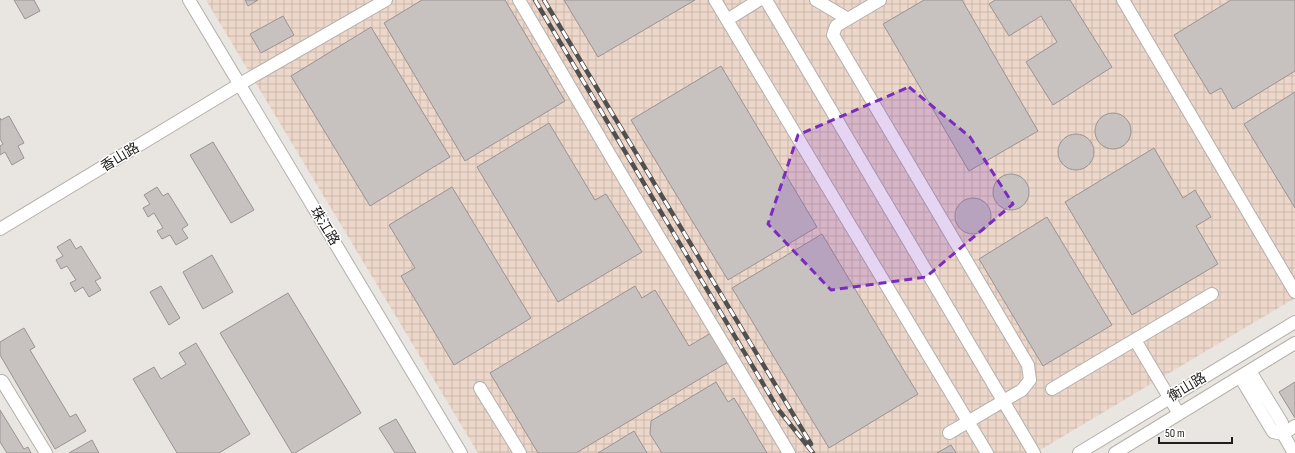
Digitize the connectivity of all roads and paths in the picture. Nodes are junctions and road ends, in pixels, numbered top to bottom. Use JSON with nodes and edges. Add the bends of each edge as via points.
{"nodes":[{"id":1,"x":189,"y":0,"type":"edge"},
{"id":2,"x":386,"y":0,"type":"edge"},
{"id":3,"x":519,"y":0,"type":"edge"},
{"id":4,"x":715,"y":0,"type":"edge"},
{"id":5,"x":759,"y":0,"type":"edge"},
{"id":6,"x":766,"y":0,"type":"edge"},
{"id":7,"x":816,"y":0,"type":"edge"},
{"id":8,"x":880,"y":0,"type":"edge"},
{"id":9,"x":1123,"y":0,"type":"edge"},
{"id":10,"x":848,"y":19,"type":"junction"},
{"id":11,"x":727,"y":20,"type":"junction"},
{"id":12,"x":240,"y":84,"type":"junction"},
{"id":13,"x":0,"y":229,"type":"edge"},
{"id":14,"x":1295,"y":292,"type":"edge"},
{"id":15,"x":1212,"y":294,"type":"dead end"},
{"id":16,"x":1295,"y":322,"type":"edge"},
{"id":17,"x":1135,"y":340,"type":"junction"},
{"id":18,"x":1295,"y":343,"type":"edge"},
{"id":19,"x":1245,"y":374,"type":"junction"},
{"id":20,"x":2,"y":381,"type":"dead end"},
{"id":21,"x":480,"y":388,"type":"dead end"},
{"id":22,"x":1052,"y":390,"type":"dead end"},
{"id":23,"x":1170,"y":398,"type":"junction"},
{"id":24,"x":1004,"y":400,"type":"junction"},
{"id":25,"x":1179,"y":414,"type":"junction"},
{"id":26,"x":968,"y":422,"type":"junction"},
{"id":27,"x":1295,"y":426,"type":"edge"},
{"id":28,"x":950,"y":433,"type":"dead end"},
{"id":29,"x":1283,"y":434,"type":"junction"},
{"id":30,"x":46,"y":453,"type":"edge"},
{"id":31,"x":461,"y":453,"type":"edge"},
{"id":32,"x":520,"y":453,"type":"edge"},
{"id":33,"x":789,"y":453,"type":"edge"},
{"id":34,"x":987,"y":453,"type":"edge"},
{"id":35,"x":1034,"y":453,"type":"edge"},
{"id":36,"x":1079,"y":453,"type":"edge"},
{"id":37,"x":1115,"y":453,"type":"edge"},
{"id":38,"x":1294,"y":453,"type":"edge"}],
"edges":[{"from":1,"to":12,"type":"street","name":"珠江路"},
{"from":2,"to":12,"type":"street","name":"香山路"},
{"from":3,"to":33,"type":"street"},
{"from":4,"to":11,"type":"street"},
{"from":5,"to":11,"type":"street"},
{"from":6,"to":24,"type":"street"},
{"from":7,"to":10,"type":"street"},
{"from":8,"to":10,"type":"street"},
{"from":9,"to":14,"type":"street"},
{"from":10,"to":24,"type":"street","via":[[836,26],[833,35],[1028,365],[1030,380],[1022,390]]},
{"from":11,"to":26,"type":"street"},
{"from":12,"to":13,"type":"street","name":"香山路"},
{"from":12,"to":31,"type":"street","name":"珠江路"},
{"from":15,"to":17,"type":"street"},
{"from":16,"to":23,"type":"street","name":"衡山路"},
{"from":17,"to":22,"type":"street"},
{"from":17,"to":23,"type":"street"},
{"from":18,"to":19,"type":"street","name":"衡山路"},
{"from":19,"to":25,"type":"street","name":"衡山路"},
{"from":19,"to":29,"type":"street","via":[[1282,423]]},
{"from":20,"to":30,"type":"street"},
{"from":21,"to":32,"type":"street"},
{"from":23,"to":25,"type":"street"},
{"from":23,"to":36,"type":"street","name":"衡山路"},
{"from":24,"to":26,"type":"street"},
{"from":24,"to":35,"type":"street"},
{"from":25,"to":37,"type":"street","name":"衡山路"},
{"from":26,"to":28,"type":"street"},
{"from":26,"to":34,"type":"street"},
{"from":27,"to":29,"type":"street"},
{"from":29,"to":38,"type":"street"}]}
